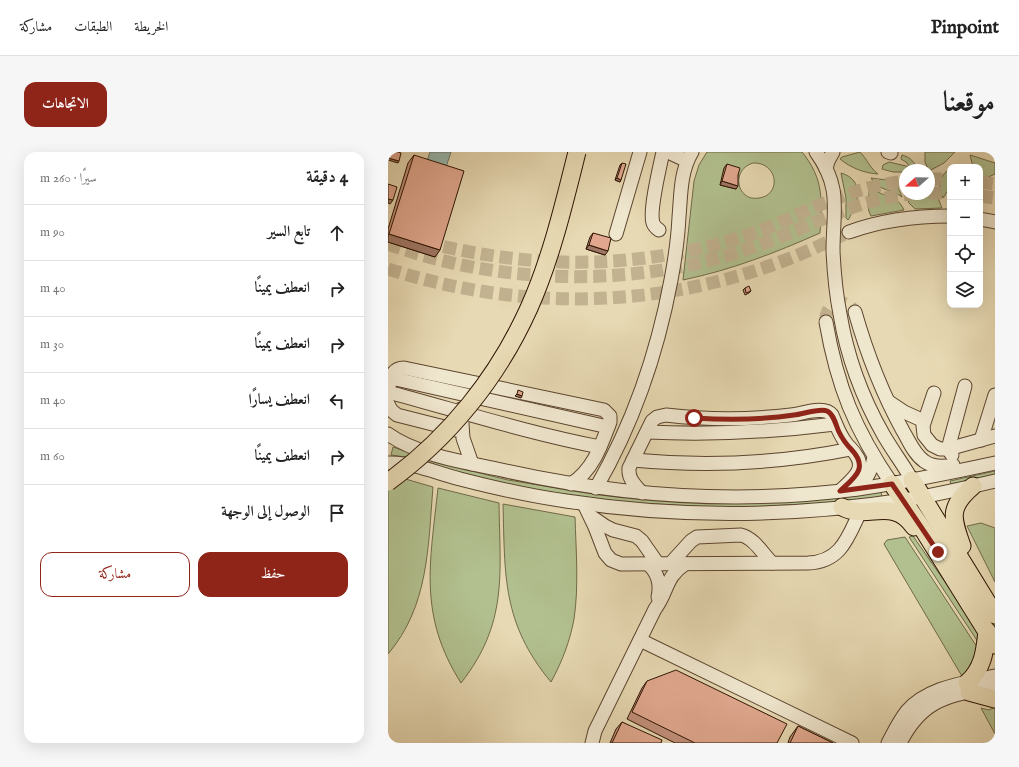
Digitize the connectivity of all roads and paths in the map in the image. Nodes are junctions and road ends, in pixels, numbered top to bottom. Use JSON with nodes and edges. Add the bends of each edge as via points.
{"nodes":[{"id":1,"x":577,"y":152,"type":"edge"},
{"id":2,"x":640,"y":152,"type":"edge"},
{"id":3,"x":663,"y":152,"type":"edge"},
{"id":4,"x":668,"y":152,"type":"edge"},
{"id":5,"x":816,"y":152,"type":"edge"},
{"id":6,"x":833,"y":152,"type":"edge"},
{"id":7,"x":690,"y":156,"type":"edge"},
{"id":8,"x":826,"y":169,"type":"junction"},
{"id":9,"x":947,"y":216,"type":"edge"},
{"id":10,"x":983,"y":220,"type":"edge"},
{"id":11,"x":995,"y":222,"type":"edge"},
{"id":12,"x":659,"y":230,"type":"dead end"},
{"id":13,"x":849,"y":232,"type":"tunnel mouth"},
{"id":14,"x":616,"y":234,"type":"dead end"},
{"id":15,"x":855,"y":312,"type":"dead end"},
{"id":16,"x":826,"y":322,"type":"tunnel mouth"},
{"id":17,"x":391,"y":378,"type":"junction"},
{"id":18,"x":466,"y":381,"type":"junction"},
{"id":19,"x":965,"y":386,"type":"dead end"},
{"id":20,"x":388,"y":392,"type":"edge"},
{"id":21,"x":934,"y":393,"type":"dead end"},
{"id":22,"x":463,"y":394,"type":"junction"},
{"id":23,"x":995,"y":395,"type":"edge"},
{"id":24,"x":895,"y":400,"type":"junction"},
{"id":25,"x":388,"y":404,"type":"edge"},
{"id":26,"x":461,"y":411,"type":"junction"},
{"id":27,"x":924,"y":421,"type":"junction"},
{"id":28,"x":835,"y":424,"type":"junction"},
{"id":29,"x":608,"y":427,"type":"junction"},
{"id":30,"x":462,"y":432,"type":"junction"},
{"id":31,"x":646,"y":432,"type":"junction"},
{"id":32,"x":388,"y":434,"type":"edge"},
{"id":33,"x":995,"y":436,"type":"edge"},
{"id":34,"x":981,"y":440,"type":"junction"},
{"id":35,"x":600,"y":447,"type":"junction"},
{"id":36,"x":851,"y":449,"type":"junction"},
{"id":37,"x":948,"y":449,"type":"junction"},
{"id":38,"x":874,"y":457,"type":"junction"},
{"id":39,"x":633,"y":460,"type":"junction"},
{"id":40,"x":388,"y":463,"type":"edge"},
{"id":41,"x":962,"y":463,"type":"junction"},
{"id":42,"x":992,"y":463,"type":"edge"},
{"id":43,"x":472,"y":464,"type":"junction"},
{"id":44,"x":912,"y":480,"type":"junction"},
{"id":45,"x":995,"y":481,"type":"edge"},
{"id":46,"x":388,"y":482,"type":"edge"},
{"id":47,"x":571,"y":484,"type":"junction"},
{"id":48,"x":892,"y":484,"type":"junction"},
{"id":49,"x":973,"y":486,"type":"junction"},
{"id":50,"x":596,"y":488,"type":"junction"},
{"id":51,"x":856,"y":489,"type":"junction"},
{"id":52,"x":642,"y":493,"type":"junction"},
{"id":53,"x":923,"y":497,"type":"junction"},
{"id":54,"x":841,"y":499,"type":"junction"},
{"id":55,"x":903,"y":500,"type":"junction"},
{"id":56,"x":584,"y":504,"type":"junction"},
{"id":57,"x":860,"y":512,"type":"junction"},
{"id":58,"x":590,"y":516,"type":"junction"},
{"id":59,"x":938,"y":552,"type":"junction"},
{"id":60,"x":659,"y":564,"type":"junction"},
{"id":61,"x":685,"y":564,"type":"junction"},
{"id":62,"x":772,"y":564,"type":"junction"},
{"id":63,"x":968,"y":570,"type":"junction"},
{"id":64,"x":655,"y":609,"type":"junction"},
{"id":65,"x":995,"y":616,"type":"edge"},
{"id":66,"x":991,"y":638,"type":"edge"},
{"id":67,"x":640,"y":640,"type":"junction"},
{"id":68,"x":995,"y":676,"type":"edge"},
{"id":69,"x":995,"y":686,"type":"edge"},
{"id":70,"x":968,"y":687,"type":"junction"},
{"id":71,"x":995,"y":699,"type":"edge"},
{"id":72,"x":594,"y":737,"type":"edge"},
{"id":73,"x":587,"y":743,"type":"edge"},
{"id":74,"x":852,"y":743,"type":"edge"},
{"id":75,"x":888,"y":743,"type":"edge"},
{"id":76,"x":900,"y":743,"type":"edge"}],
"edges":[{"from":1,"to":46,"type":"main road","bridge":true,"via":[[544,271],[530,307],[512,342],[492,375],[457,419],[419,457]]},
{"from":2,"to":14,"type":"street"},
{"from":3,"to":12,"type":"street","via":[[653,218],[653,224]]},
{"from":4,"to":7,"type":"street"},
{"from":5,"to":8,"type":"street"},
{"from":6,"to":8,"type":"street"},
{"from":7,"to":50,"type":"street","via":[[682,180],[671,280],[653,358],[629,425]]},
{"from":8,"to":44,"type":"street","via":[[834,198],[833,251],[836,294],[850,356],[856,377],[874,416]]},
{"from":9,"to":13,"type":"street","via":[[914,217]]},
{"from":10,"to":11,"type":"street"},
{"from":15,"to":24,"type":"street","via":[[868,354]]},
{"from":16,"to":38,"type":"street","via":[[840,382],[855,421]]},
{"from":17,"to":18,"type":"street","via":[[396,370],[404,368]]},
{"from":17,"to":20,"type":"street"},
{"from":17,"to":22,"type":"street"},
{"from":18,"to":22,"type":"street"},
{"from":18,"to":29,"type":"street","via":[[604,410],[610,416]]},
{"from":19,"to":37,"type":"street"},
{"from":20,"to":26,"type":"street"},
{"from":21,"to":27,"type":"street"},
{"from":22,"to":26,"type":"street"},
{"from":22,"to":29,"type":"street"},
{"from":23,"to":34,"type":"street"},
{"from":24,"to":27,"type":"street","via":[[912,416]]},
{"from":24,"to":41,"type":"street","via":[[905,434],[920,458],[935,466]]},
{"from":25,"to":30,"type":"street","via":[[394,413],[400,416]]},
{"from":26,"to":30,"type":"street"},
{"from":26,"to":35,"type":"street","via":[[530,432]]},
{"from":27,"to":37,"type":"street","via":[[924,435],[929,442],[935,447]]},
{"from":28,"to":31,"type":"street","via":[[741,433]]},
{"from":28,"to":31,"type":"street","via":[[832,415],[823,410],[745,420],[663,415],[654,419]]},
{"from":28,"to":36,"type":"street"},
{"from":29,"to":35,"type":"street"},
{"from":30,"to":43,"type":"street"},
{"from":31,"to":39,"type":"street"},
{"from":32,"to":43,"type":"street","via":[[414,448]]},
{"from":33,"to":34,"type":"street"},
{"from":34,"to":37,"type":"street"},
{"from":35,"to":47,"type":"street","via":[[587,471]]},
{"from":36,"to":39,"type":"street","via":[[797,459],[742,464]]},
{"from":36,"to":54,"type":"street","via":[[859,459],[859,470]]},
{"from":37,"to":41,"type":"street"},
{"from":38,"to":48,"type":"street"},
{"from":38,"to":51,"type":"street","via":[[869,474]]},
{"from":39,"to":52,"type":"street","via":[[629,475]]},
{"from":40,"to":56,"type":"street","via":[[417,466],[522,494]]},
{"from":41,"to":42,"type":"street"},
{"from":42,"to":44,"type":"street"},
{"from":43,"to":47,"type":"street"},
{"from":44,"to":48,"type":"street"},
{"from":44,"to":53,"type":"main road"},
{"from":45,"to":49,"type":"street"},
{"from":47,"to":50,"type":"street"},
{"from":48,"to":51,"type":"street"},
{"from":48,"to":55,"type":"main road"},
{"from":49,"to":53,"type":"street"},
{"from":49,"to":63,"type":"main road","via":[[958,502],[954,518]]},
{"from":50,"to":52,"type":"street"},
{"from":51,"to":54,"type":"street"},
{"from":52,"to":54,"type":"street"},
{"from":53,"to":55,"type":"street"},
{"from":53,"to":63,"type":"main road"},
{"from":54,"to":55,"type":"street"},
{"from":54,"to":56,"type":"street","via":[[786,512],[746,513],[668,512]]},
{"from":54,"to":57,"type":"main road","via":[[850,511]]},
{"from":55,"to":59,"type":"main road"},
{"from":56,"to":58,"type":"street"},
{"from":57,"to":59,"type":"main road","via":[[885,510],[899,513],[907,518],[924,540]]},
{"from":57,"to":62,"type":"street","via":[[844,545],[831,557],[814,563]]},
{"from":58,"to":60,"type":"street","via":[[613,530],[636,536]]},
{"from":58,"to":60,"type":"street","via":[[605,554],[611,560],[622,564]]},
{"from":59,"to":66,"type":"main road"},
{"from":60,"to":61,"type":"street"},
{"from":60,"to":62,"type":"street","via":[[697,537],[740,536],[752,541]]},
{"from":60,"to":64,"type":"street","via":[[655,571],[660,585]]},
{"from":61,"to":62,"type":"street"},
{"from":61,"to":64,"type":"street","via":[[672,575]]},
{"from":63,"to":65,"type":"main road"},
{"from":64,"to":67,"type":"street"},
{"from":66,"to":70,"type":"main road","via":[[982,662]]},
{"from":67,"to":72,"type":"street"},
{"from":67,"to":74,"type":"street"},
{"from":68,"to":70,"type":"street"},
{"from":69,"to":70,"type":"street"},
{"from":70,"to":71,"type":"main road"},
{"from":70,"to":75,"type":"street","via":[[936,691],[920,699],[903,716]]},
{"from":70,"to":76,"type":"street","via":[[930,705],[910,725]]},
{"from":72,"to":73,"type":"street"}]}
